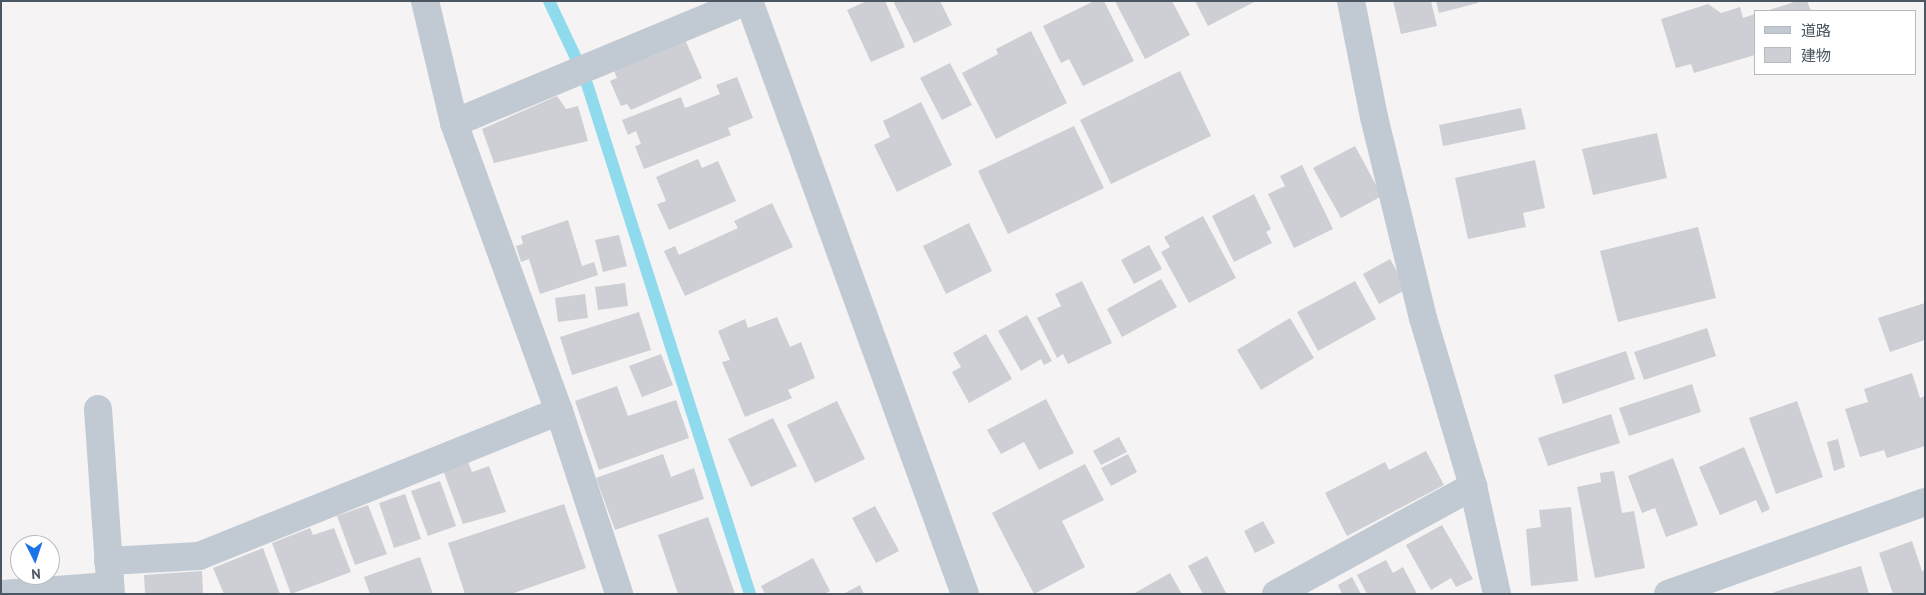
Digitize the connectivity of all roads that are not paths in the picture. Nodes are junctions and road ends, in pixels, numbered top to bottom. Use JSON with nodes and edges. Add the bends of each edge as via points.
{"nodes":[{"id":1,"x":425,"y":1,"type":"edge"},
{"id":2,"x":748,"y":1,"type":"edge"},
{"id":3,"x":1350,"y":1,"type":"edge"},
{"id":4,"x":454,"y":122,"type":"junction"},
{"id":5,"x":98,"y":409,"type":"dead end"},
{"id":6,"x":559,"y":410,"type":"junction"},
{"id":7,"x":1473,"y":486,"type":"junction"},
{"id":8,"x":1925,"y":502,"type":"edge"},
{"id":9,"x":109,"y":580,"type":"edge"},
{"id":10,"x":3,"y":594,"type":"edge"},
{"id":11,"x":619,"y":594,"type":"edge"},
{"id":12,"x":965,"y":594,"type":"edge"},
{"id":13,"x":1276,"y":594,"type":"edge"},
{"id":14,"x":1497,"y":594,"type":"edge"},
{"id":15,"x":1668,"y":594,"type":"edge"}],
"edges":[{"from":1,"to":4,"type":"street"},
{"from":2,"to":4,"type":"street"},
{"from":2,"to":12,"type":"street"},
{"from":3,"to":7,"type":"street","via":[[1374,117],[1423,318]]},
{"from":4,"to":6,"type":"street"},
{"from":5,"to":9,"type":"street"},
{"from":6,"to":9,"type":"street","via":[[199,556]]},
{"from":6,"to":11,"type":"street"},
{"from":7,"to":13,"type":"street"},
{"from":7,"to":14,"type":"street"},
{"from":8,"to":15,"type":"street"},
{"from":9,"to":10,"type":"street"}]}
